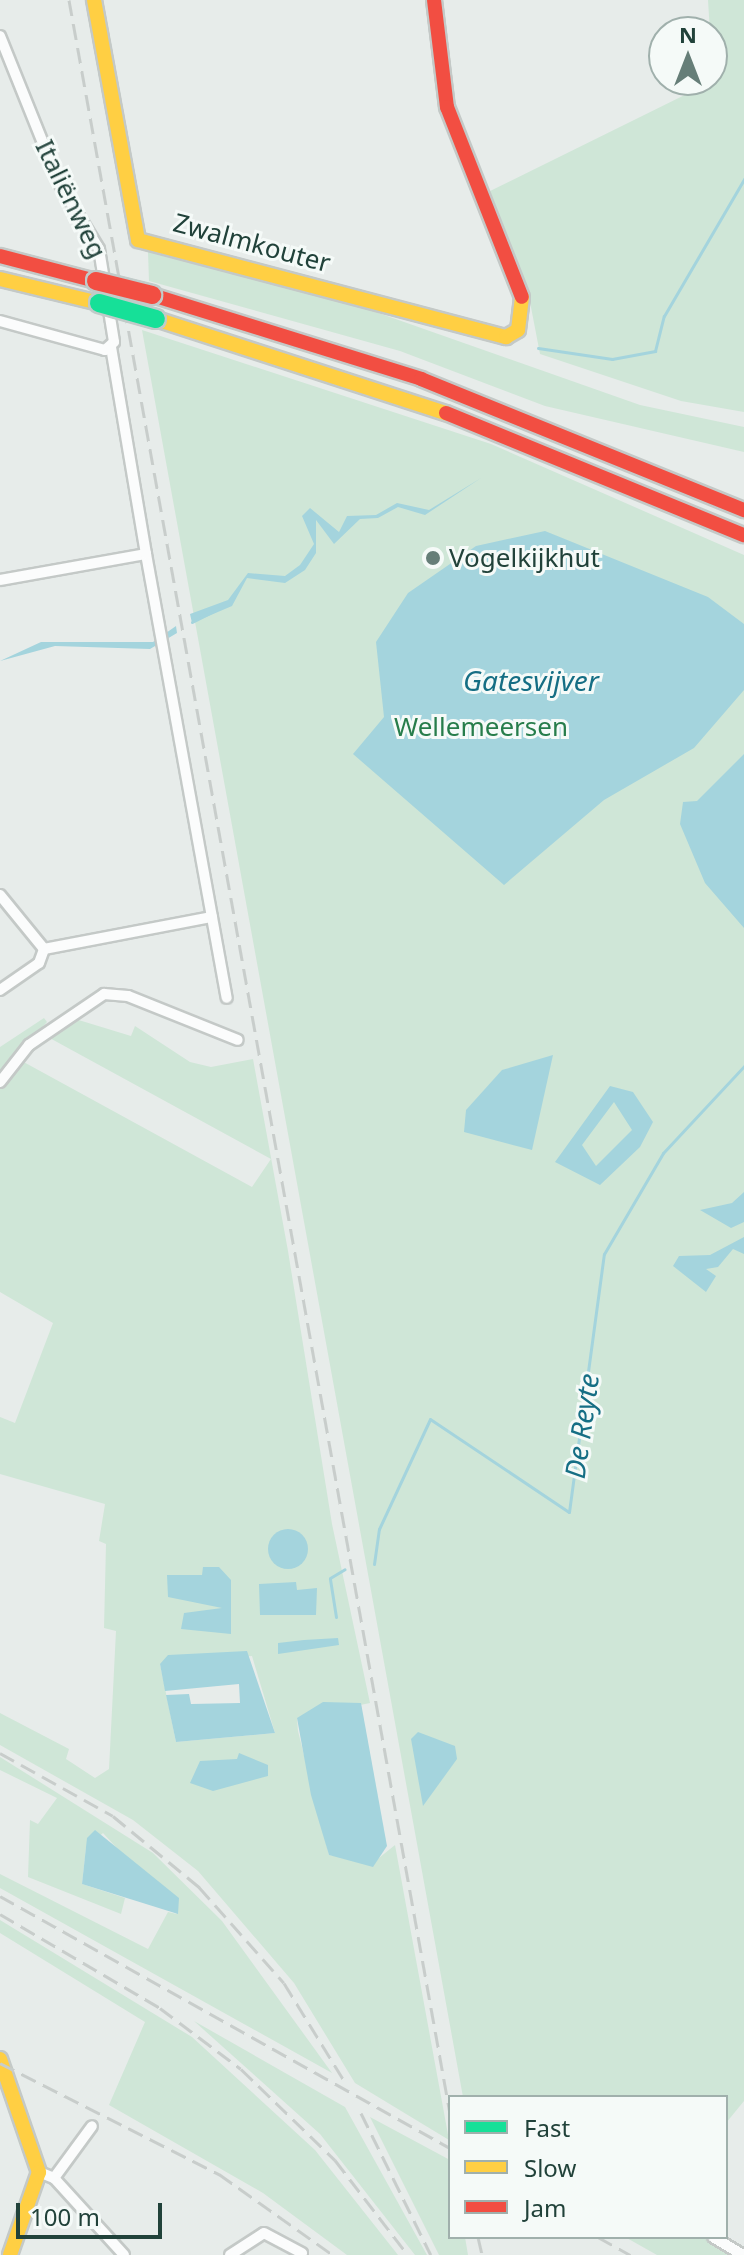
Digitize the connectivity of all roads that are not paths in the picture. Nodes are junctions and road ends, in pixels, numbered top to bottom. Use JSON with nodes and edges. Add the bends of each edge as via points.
{"nodes":[{"id":1,"x":94,"y":0,"type":"edge"},
{"id":2,"x":434,"y":0,"type":"edge"},
{"id":3,"x":0,"y":36,"type":"edge"},
{"id":4,"x":0,"y":256,"type":"edge"},
{"id":5,"x":0,"y":279,"type":"edge"},
{"id":6,"x":0,"y":321,"type":"edge"},
{"id":7,"x":111,"y":347,"type":"junction"},
{"id":8,"x":744,"y":510,"type":"edge"},
{"id":9,"x":744,"y":535,"type":"edge"},
{"id":10,"x":146,"y":554,"type":"junction"},
{"id":11,"x":0,"y":580,"type":"edge"},
{"id":12,"x":0,"y":895,"type":"edge"},
{"id":13,"x":212,"y":917,"type":"junction"},
{"id":14,"x":44,"y":949,"type":"junction"},
{"id":15,"x":0,"y":990,"type":"edge"},
{"id":16,"x":227,"y":998,"type":"dead end"},
{"id":17,"x":238,"y":1040,"type":"dead end"},
{"id":18,"x":0,"y":1082,"type":"edge"},
{"id":19,"x":0,"y":2059,"type":"edge"},
{"id":20,"x":92,"y":2126,"type":"dead end"},
{"id":21,"x":46,"y":2175,"type":"junction"},
{"id":22,"x":716,"y":2239,"type":"edge"},
{"id":23,"x":302,"y":2253,"type":"dead end"},
{"id":24,"x":10,"y":2255,"type":"edge"},
{"id":25,"x":124,"y":2255,"type":"edge"},
{"id":26,"x":230,"y":2255,"type":"edge"},
{"id":27,"x":743,"y":2255,"type":"edge"}],
"edges":[{"from":1,"to":2,"type":"main road","name":"Zwalmkouter","via":[[138,240],[494,338],[518,330],[526,306],[447,107]]},
{"from":3,"to":7,"type":"street","name":"Italiënweg","via":[[59,183],[99,249],[113,319]]},
{"from":4,"to":8,"type":"main road","bridge":true,"via":[[152,295],[496,406]]},
{"from":5,"to":9,"type":"main road","bridge":true,"via":[[156,319],[488,427]]},
{"from":6,"to":7,"type":"street"},
{"from":7,"to":10,"type":"street","name":"Italiënweg"},
{"from":10,"to":11,"type":"street"},
{"from":10,"to":13,"type":"street","name":"Italiënweg"},
{"from":12,"to":14,"type":"street"},
{"from":13,"to":14,"type":"street"},
{"from":13,"to":16,"type":"street","name":"Italiënweg"},
{"from":14,"to":15,"type":"street","via":[[39,963]]},
{"from":17,"to":18,"type":"street","via":[[128,996],[104,994],[29,1045]]},
{"from":19,"to":21,"type":"main road"},
{"from":20,"to":21,"type":"street"},
{"from":21,"to":24,"type":"main road"},
{"from":21,"to":25,"type":"street"},
{"from":22,"to":27,"type":"street"},
{"from":23,"to":26,"type":"street","via":[[264,2233]]}]}
